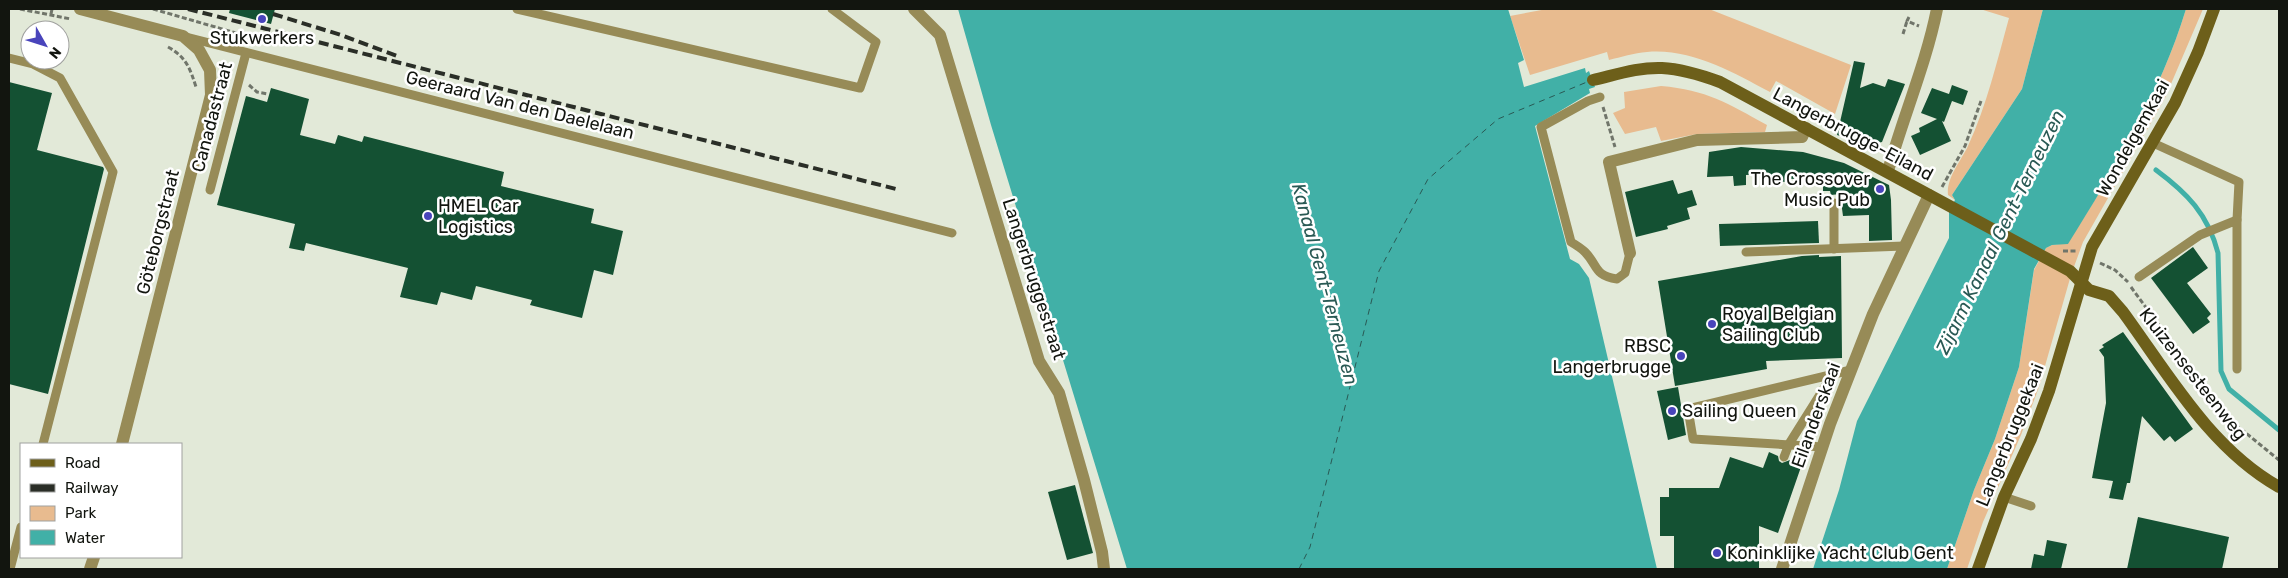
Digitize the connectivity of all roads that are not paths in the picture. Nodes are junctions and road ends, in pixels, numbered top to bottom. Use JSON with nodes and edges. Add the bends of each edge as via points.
{"nodes":[{"id":1,"x":517,"y":9,"type":"edge"},
{"id":2,"x":832,"y":9,"type":"edge"},
{"id":3,"x":914,"y":9,"type":"edge"},
{"id":4,"x":1937,"y":9,"type":"edge"},
{"id":5,"x":2214,"y":9,"type":"edge"},
{"id":6,"x":79,"y":15,"type":"edge"},
{"id":7,"x":183,"y":36,"type":"junction"},
{"id":8,"x":246,"y":53,"type":"junction"},
{"id":9,"x":9,"y":58,"type":"edge"},
{"id":10,"x":1593,"y":80,"type":"dead end"},
{"id":11,"x":1600,"y":97,"type":"road end"},
{"id":12,"x":1806,"y":128,"type":"junction"},
{"id":13,"x":2153,"y":143,"type":"junction"},
{"id":14,"x":1888,"y":171,"type":"junction"},
{"id":15,"x":210,"y":190,"type":"dead end"},
{"id":16,"x":1932,"y":196,"type":"junction"},
{"id":17,"x":1834,"y":203,"type":"dead end"},
{"id":18,"x":2237,"y":220,"type":"junction"},
{"id":19,"x":952,"y":233,"type":"dead end"},
{"id":20,"x":1904,"y":246,"type":"junction"},
{"id":21,"x":1834,"y":249,"type":"junction"},
{"id":22,"x":1746,"y":252,"type":"dead end"},
{"id":23,"x":1630,"y":253,"type":"joint"},
{"id":24,"x":2139,"y":277,"type":"dead end"},
{"id":25,"x":2080,"y":283,"type":"junction"},
{"id":26,"x":2237,"y":369,"type":"dead end"},
{"id":27,"x":1851,"y":370,"type":"junction"},
{"id":28,"x":1833,"y":374,"type":"junction"},
{"id":29,"x":43,"y":443,"type":"edge"},
{"id":30,"x":122,"y":443,"type":"edge"},
{"id":31,"x":1789,"y":444,"type":"junction"},
{"id":32,"x":1822,"y":447,"type":"junction"},
{"id":33,"x":1784,"y":457,"type":"dead end"},
{"id":34,"x":2279,"y":487,"type":"edge"},
{"id":35,"x":2004,"y":496,"type":"junction"},
{"id":36,"x":2031,"y":506,"type":"dead end"},
{"id":37,"x":20,"y":531,"type":"edge"},
{"id":38,"x":10,"y":569,"type":"edge"},
{"id":39,"x":1104,"y":569,"type":"edge"},
{"id":40,"x":1782,"y":569,"type":"edge"},
{"id":41,"x":1978,"y":569,"type":"edge"}],
"edges":[{"from":1,"to":2,"type":"lane","via":[[860,88],[876,42]]},
{"from":3,"to":39,"type":"street","name":"Langerbruggestraat","via":[[940,35],[1039,361],[1059,393],[1084,480]]},
{"from":4,"to":14,"type":"street"},
{"from":5,"to":13,"type":"main road","name":"Wondelgemkaai","via":[[2198,52]]},
{"from":6,"to":7,"type":"street","name":"Geeraard Van den Daelelaan"},
{"from":7,"to":8,"type":"lane","name":"Geeraard Van den Daelelaan"},
{"from":7,"to":30,"type":"street","name":"Göteborgstraat","via":[[199,50],[210,70],[211,95]]},
{"from":8,"to":15,"type":"lane","name":"Canadastraat"},
{"from":8,"to":19,"type":"lane","name":"Geeraard Van den Daelelaan"},
{"from":9,"to":29,"type":"lane","via":[[33,64],[60,78],[114,172]]},
{"from":10,"to":12,"type":"main road","name":"Langerbrugge-Eiland","via":[[1630,71],[1662,68],[1694,73],[1720,82]]},
{"from":11,"to":23,"type":"lane","via":[[1541,127],[1571,242],[1585,252],[1593,266],[1608,278],[1618,279],[1625,273]]},
{"from":12,"to":14,"type":"main road","name":"Langerbrugge-Eiland"},
{"from":12,"to":23,"type":"street","via":[[1802,138],[1698,140],[1609,162]]},
{"from":13,"to":18,"type":"lane","via":[[2239,182]]},
{"from":13,"to":25,"type":"main road","name":"Wondelgemkaai","via":[[2092,247]]},
{"from":14,"to":16,"type":"main road","name":"Langerbrugge-Eiland"},
{"from":16,"to":20,"type":"street","name":"Eilanderskaai"},
{"from":16,"to":25,"type":"main road","name":"Langerbrugge-Eiland","via":[[2070,271]]},
{"from":17,"to":21,"type":"lane"},
{"from":18,"to":24,"type":"lane","via":[[2200,235]]},
{"from":18,"to":26,"type":"lane"},
{"from":20,"to":21,"type":"lane"},
{"from":20,"to":27,"type":"street","name":"Eilanderskaai"},
{"from":21,"to":22,"type":"lane"},
{"from":25,"to":34,"type":"main road","name":"Kluizensesteenweg","via":[[2109,296],[2216,437],[2264,479]]},
{"from":25,"to":35,"type":"main road","name":"Langerbruggekaai","via":[[2049,391]]},
{"from":27,"to":28,"type":"lane"},
{"from":27,"to":32,"type":"street","name":"Eilanderskaai"},
{"from":28,"to":31,"type":"lane"},
{"from":28,"to":31,"type":"lane","via":[[1688,409],[1693,439]]},
{"from":31,"to":32,"type":"lane"},
{"from":31,"to":33,"type":"lane"},
{"from":32,"to":40,"type":"street","name":"Eilanderskaai"},
{"from":35,"to":36,"type":"lane"},
{"from":35,"to":41,"type":"main road","name":"Langerbruggekaai"},
{"from":37,"to":38,"type":"lane"}]}
